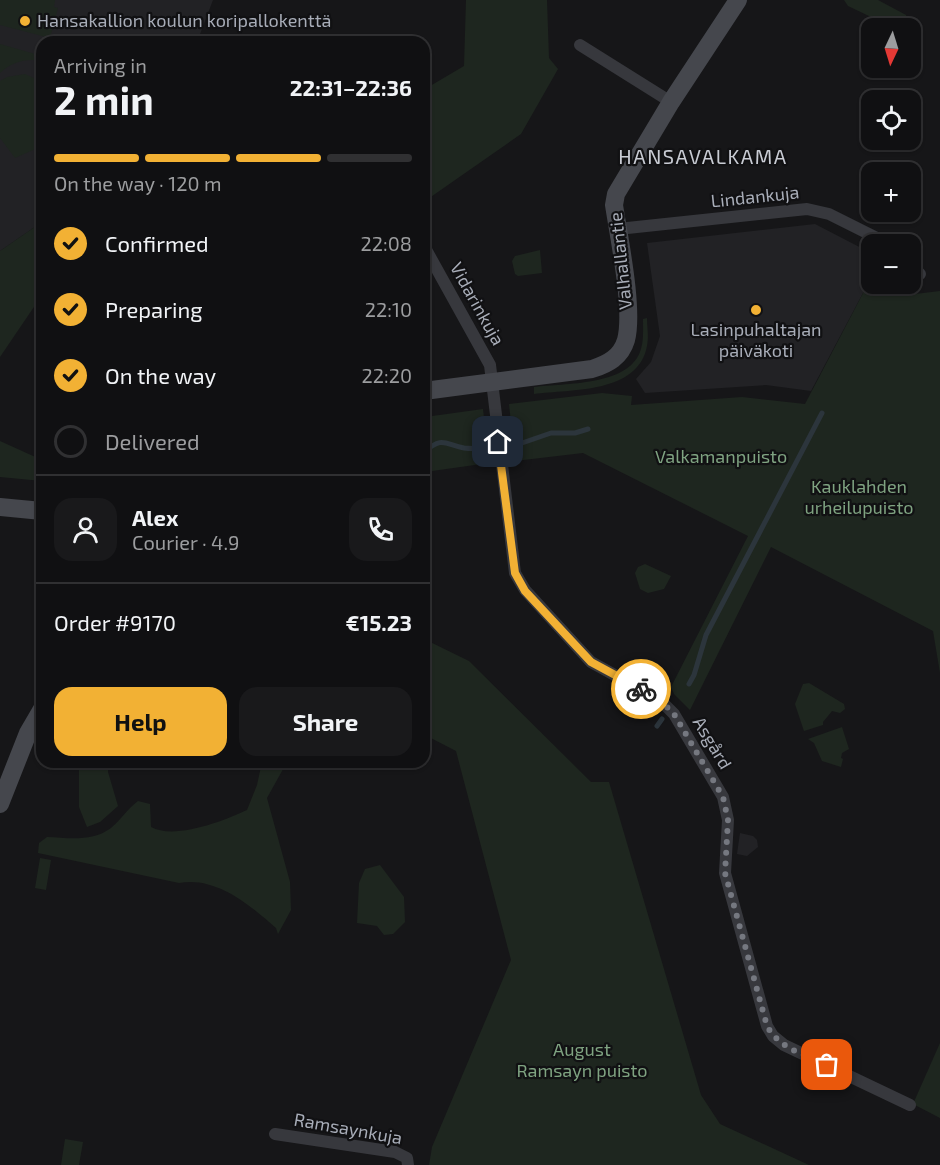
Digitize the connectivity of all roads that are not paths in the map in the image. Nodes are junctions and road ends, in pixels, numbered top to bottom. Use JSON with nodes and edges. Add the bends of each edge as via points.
{"nodes":[{"id":1,"x":738,"y":0,"type":"edge"},
{"id":2,"x":580,"y":45,"type":"dead end"},
{"id":3,"x":671,"y":102,"type":"junction"},
{"id":4,"x":618,"y":229,"type":"junction"},
{"id":5,"x":869,"y":234,"type":"edge"},
{"id":6,"x":430,"y":257,"type":"edge"},
{"id":7,"x":492,"y":382,"type":"junction"},
{"id":8,"x":430,"y":390,"type":"edge"},
{"id":9,"x":0,"y":507,"type":"edge"},
{"id":10,"x":36,"y":512,"type":"edge"},
{"id":11,"x":36,"y":719,"type":"edge"},
{"id":12,"x":0,"y":804,"type":"edge"},
{"id":13,"x":910,"y":1105,"type":"dead end"},
{"id":14,"x":275,"y":1134,"type":"dead end"},
{"id":15,"x":408,"y":1165,"type":"edge"}],
"edges":[{"from":1,"to":3,"type":"street","name":"Valhallantie"},
{"from":2,"to":3,"type":"street"},
{"from":3,"to":4,"type":"street","name":"Valhallantie","via":[[620,185],[614,205]]},
{"from":4,"to":5,"type":"street","name":"Lindankuja","via":[[807,209],[829,214]]},
{"from":4,"to":7,"type":"street","name":"Valhallantie","via":[[628,325],[626,341],[618,355],[592,369]]},
{"from":6,"to":7,"type":"street","name":"Vidarinkuja","via":[[490,365]]},
{"from":7,"to":8,"type":"street","name":"Valhallantie"},
{"from":7,"to":13,"type":"street","name":"Asgård","via":[[515,573],[525,591],[591,662],[660,700],[674,714],[723,797],[728,820],[725,873],[767,1026],[784,1045]]},
{"from":9,"to":10,"type":"street"},
{"from":11,"to":12,"type":"street"},
{"from":14,"to":15,"type":"street","name":"Ramsaynkuja","via":[[395,1152],[407,1158]]}]}
